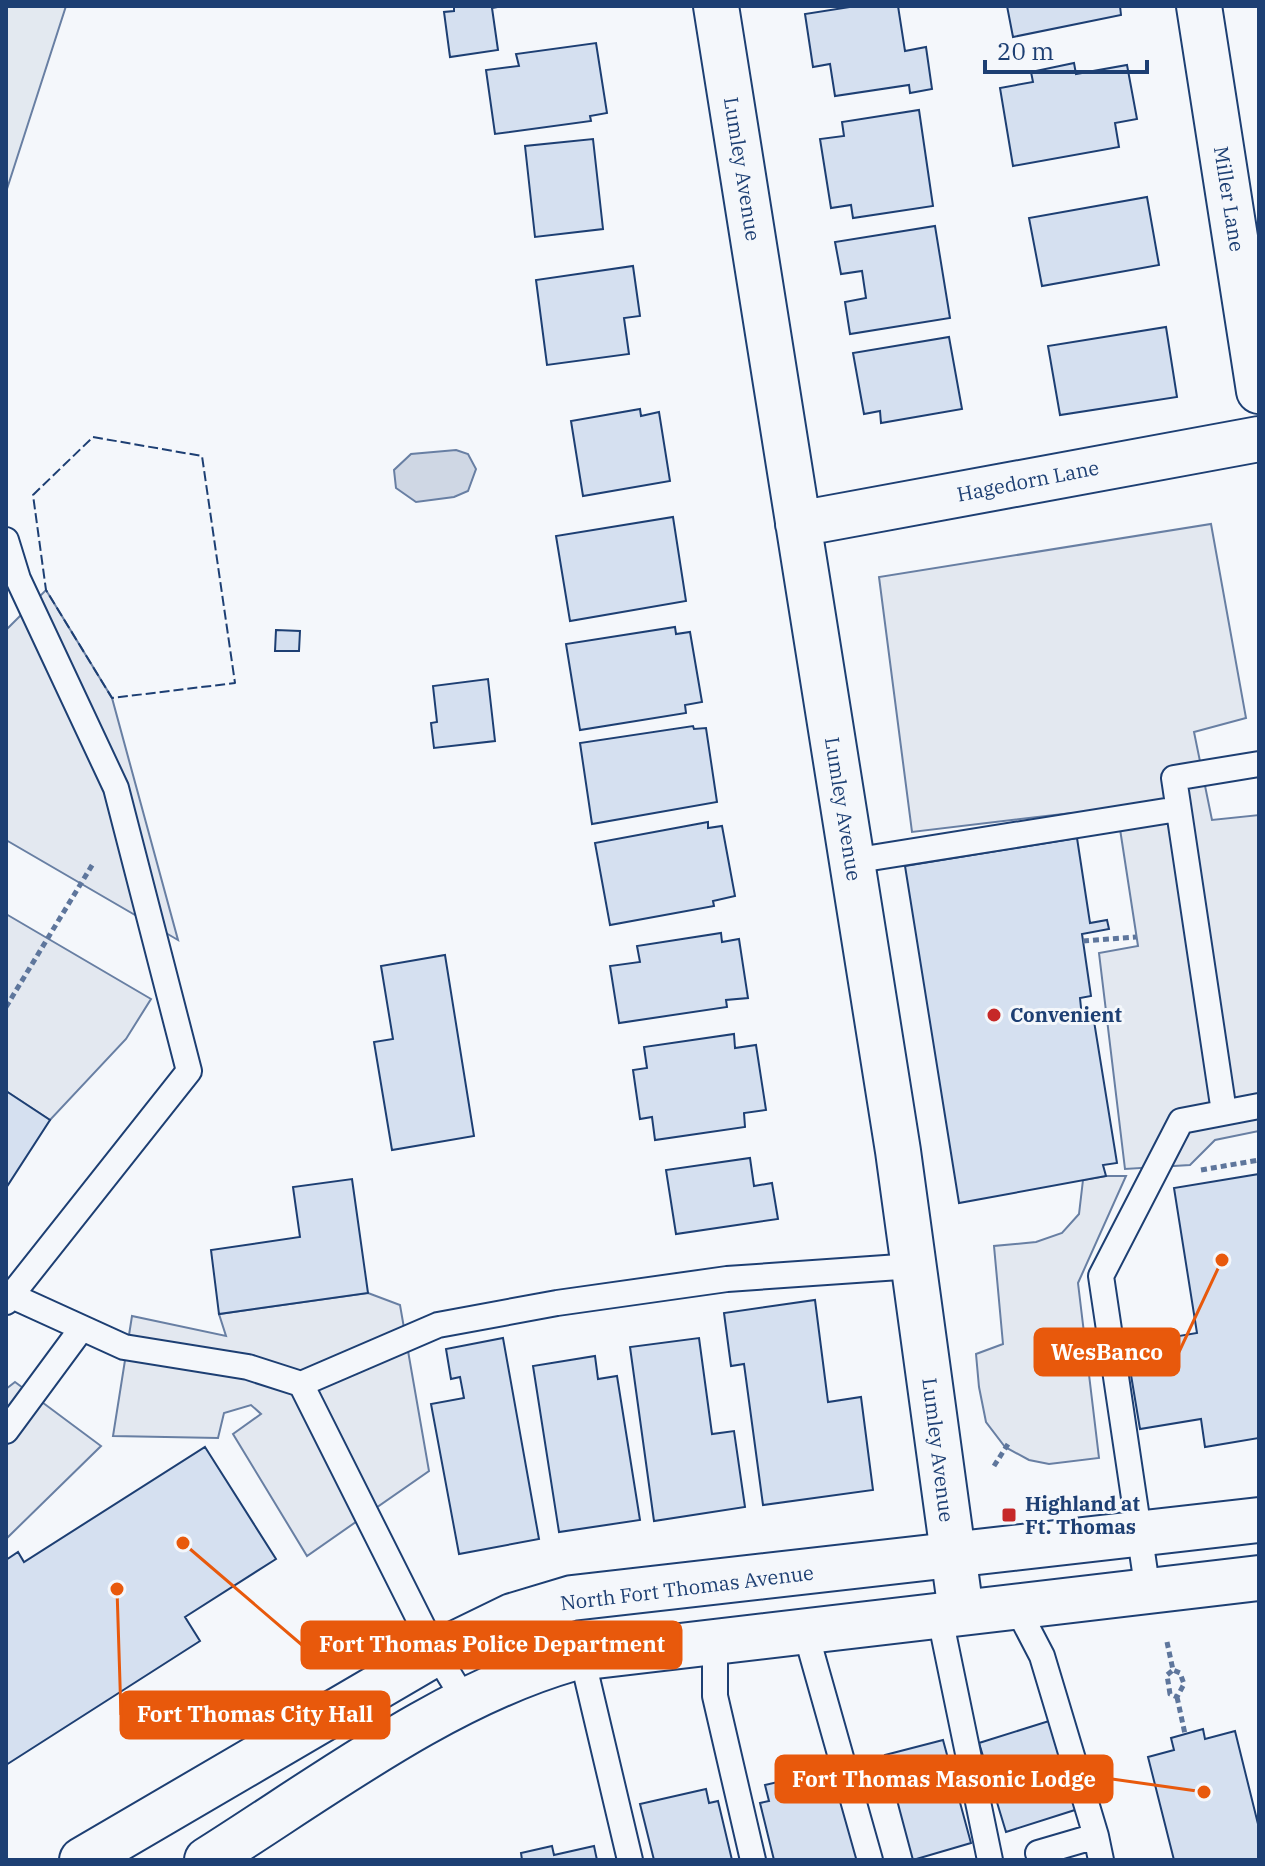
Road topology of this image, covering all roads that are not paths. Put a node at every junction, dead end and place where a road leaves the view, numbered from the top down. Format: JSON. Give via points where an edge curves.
{"nodes":[{"id":1,"x":716,"y":6,"type":"edge"},
{"id":2,"x":1199,"y":6,"type":"edge"},
{"id":3,"x":1259,"y":391,"type":"edge"},
{"id":4,"x":1259,"y":439,"type":"edge"},
{"id":5,"x":798,"y":524,"type":"junction"},
{"id":6,"x":6,"y":540,"type":"edge"},
{"id":7,"x":1259,"y":764,"type":"edge"},
{"id":8,"x":1178,"y":809,"type":"junction"},
{"id":9,"x":852,"y":861,"type":"junction"},
{"id":10,"x":1259,"y":1106,"type":"edge"},
{"id":11,"x":1224,"y":1112,"type":"junction"},
{"id":12,"x":914,"y":1266,"type":"junction"},
{"id":13,"x":9,"y":1299,"type":"edge"},
{"id":14,"x":82,"y":1328,"type":"junction"},
{"id":15,"x":301,"y":1384,"type":"junction"},
{"id":16,"x":6,"y":1431,"type":"edge"},
{"id":17,"x":1259,"y":1520,"type":"edge"},
{"id":18,"x":1138,"y":1533,"type":"junction"},
{"id":19,"x":951,"y":1554,"type":"junction"},
{"id":20,"x":1259,"y":1578,"type":"edge"},
{"id":21,"x":1148,"y":1592,"type":"junction"},
{"id":22,"x":1017,"y":1608,"type":"junction"},
{"id":23,"x":950,"y":1613,"type":"junction"},
{"id":24,"x":805,"y":1630,"type":"junction"},
{"id":25,"x":715,"y":1642,"type":"junction"},
{"id":26,"x":436,"y":1653,"type":"junction"},
{"id":27,"x":582,"y":1657,"type":"junction"},
{"id":28,"x":464,"y":1699,"type":"junction"},
{"id":29,"x":1099,"y":1848,"type":"edge"},
{"id":30,"x":1038,"y":1853,"type":"dead end"},
{"id":31,"x":82,"y":1860,"type":"edge"},
{"id":32,"x":207,"y":1860,"type":"edge"},
{"id":33,"x":630,"y":1860,"type":"edge"},
{"id":34,"x":753,"y":1860,"type":"edge"},
{"id":35,"x":870,"y":1860,"type":"edge"},
{"id":36,"x":990,"y":1860,"type":"edge"}],
"edges":[{"from":1,"to":5,"type":"street","name":"Lumley Avenue"},
{"from":2,"to":3,"type":"street","name":"Miller Lane"},
{"from":4,"to":5,"type":"street","name":"Hagedorn Lane"},
{"from":5,"to":9,"type":"street","name":"Lumley Avenue"},
{"from":6,"to":13,"type":"lane","via":[[18,579],[116,788],[189,1071]]},
{"from":7,"to":8,"type":"lane","via":[[1174,778]]},
{"from":8,"to":9,"type":"lane"},
{"from":8,"to":11,"type":"lane"},
{"from":9,"to":12,"type":"street","name":"Lumley Avenue"},
{"from":10,"to":11,"type":"lane"},
{"from":11,"to":18,"type":"lane","via":[[1181,1121],[1101,1276]]},
{"from":12,"to":15,"type":"lane","via":[[727,1279],[438,1325]]},
{"from":12,"to":19,"type":"street","name":"Lumley Avenue"},
{"from":13,"to":14,"type":"lane"},
{"from":14,"to":15,"type":"lane","via":[[124,1347],[248,1367]]},
{"from":14,"to":16,"type":"lane"},
{"from":15,"to":26,"type":"lane"},
{"from":17,"to":18,"type":"street","name":"North Fort Thomas Avenue"},
{"from":18,"to":19,"type":"street","name":"North Fort Thomas Avenue"},
{"from":18,"to":21,"type":"lane"},
{"from":19,"to":23,"type":"street","name":"Lumley Avenue"},
{"from":19,"to":26,"type":"street","name":"North Fort Thomas Avenue","via":[[572,1598],[512,1616]]},
{"from":20,"to":21,"type":"street"},
{"from":21,"to":22,"type":"street"},
{"from":22,"to":23,"type":"street"},
{"from":22,"to":29,"type":"lane","via":[[1042,1656]]},
{"from":23,"to":24,"type":"street"},
{"from":23,"to":36,"type":"lane"},
{"from":24,"to":25,"type":"street"},
{"from":24,"to":35,"type":"lane"},
{"from":25,"to":27,"type":"street"},
{"from":25,"to":34,"type":"lane","via":[[715,1696]]},
{"from":26,"to":28,"type":"lane"},
{"from":26,"to":31,"type":"street","name":"North Fort Thomas Avenue"},
{"from":27,"to":28,"type":"street","via":[[521,1673]]},
{"from":27,"to":33,"type":"lane"},
{"from":28,"to":32,"type":"street"},
{"from":29,"to":30,"type":"lane"}]}
